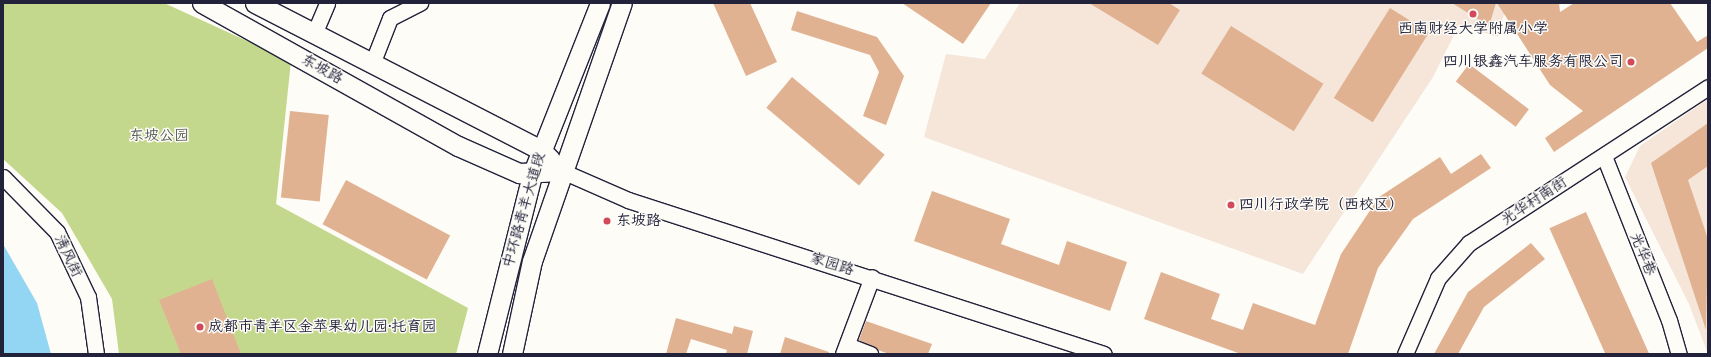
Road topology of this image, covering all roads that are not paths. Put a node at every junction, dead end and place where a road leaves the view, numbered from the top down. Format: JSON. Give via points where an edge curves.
{"nodes":[{"id":1,"x":202,"y":3,"type":"edge"},
{"id":2,"x":256,"y":3,"type":"edge"},
{"id":3,"x":327,"y":3,"type":"edge"},
{"id":4,"x":420,"y":3,"type":"edge"},
{"id":5,"x":600,"y":3,"type":"edge"},
{"id":6,"x":622,"y":3,"type":"edge"},
{"id":7,"x":314,"y":34,"type":"junction"},
{"id":8,"x":372,"y":64,"type":"junction"},
{"id":9,"x":1708,"y":88,"type":"edge"},
{"id":10,"x":541,"y":150,"type":"junction"},
{"id":11,"x":1604,"y":156,"type":"junction"},
{"id":12,"x":562,"y":171,"type":"junction"},
{"id":13,"x":532,"y":175,"type":"junction"},
{"id":14,"x":3,"y":177,"type":"edge"},
{"id":15,"x":872,"y":277,"type":"junction"},
{"id":16,"x":845,"y":350,"type":"edge"},
{"id":17,"x":96,"y":354,"type":"edge"},
{"id":18,"x":487,"y":354,"type":"edge"},
{"id":19,"x":512,"y":354,"type":"edge"},
{"id":20,"x":870,"y":354,"type":"edge"},
{"id":21,"x":1104,"y":354,"type":"edge"},
{"id":22,"x":1405,"y":354,"type":"edge"},
{"id":23,"x":1679,"y":354,"type":"edge"}],
"edges":[{"from":1,"to":13,"type":"main road","name":"东坡路","via":[[458,146]]},
{"from":2,"to":7,"type":"main road","name":"东坡路"},
{"from":3,"to":7,"type":"street"},
{"from":4,"to":8,"type":"street","via":[[390,18]]},
{"from":5,"to":10,"type":"main road","name":"中环路青羊大道段"},
{"from":6,"to":12,"type":"main road","name":"中环路青羊大道段"},
{"from":7,"to":8,"type":"main road","name":"东坡路"},
{"from":8,"to":10,"type":"main road","name":"东坡路"},
{"from":9,"to":11,"type":"street","name":"光华村南街"},
{"from":10,"to":12,"type":"main road","name":"东坡路"},
{"from":10,"to":13,"type":"main road","name":"中环路青羊大道段"},
{"from":11,"to":22,"type":"street","name":"光华村南街","via":[[1469,243],[1438,278]]},
{"from":11,"to":23,"type":"street","name":"光华巷","via":[[1669,320]]},
{"from":12,"to":13,"type":"main road","name":"东坡路"},
{"from":12,"to":15,"type":"street","name":"家园路","via":[[628,200]]},
{"from":12,"to":19,"type":"main road","name":"中环路青羊大道段","via":[[532,262]]},
{"from":13,"to":18,"type":"main road","name":"中环路青羊大道段"},
{"from":14,"to":17,"type":"street","name":"清风街","via":[[57,232],[88,297]]},
{"from":15,"to":16,"type":"street"},
{"from":15,"to":21,"type":"street","name":"家园路"},
{"from":16,"to":20,"type":"street"}]}
